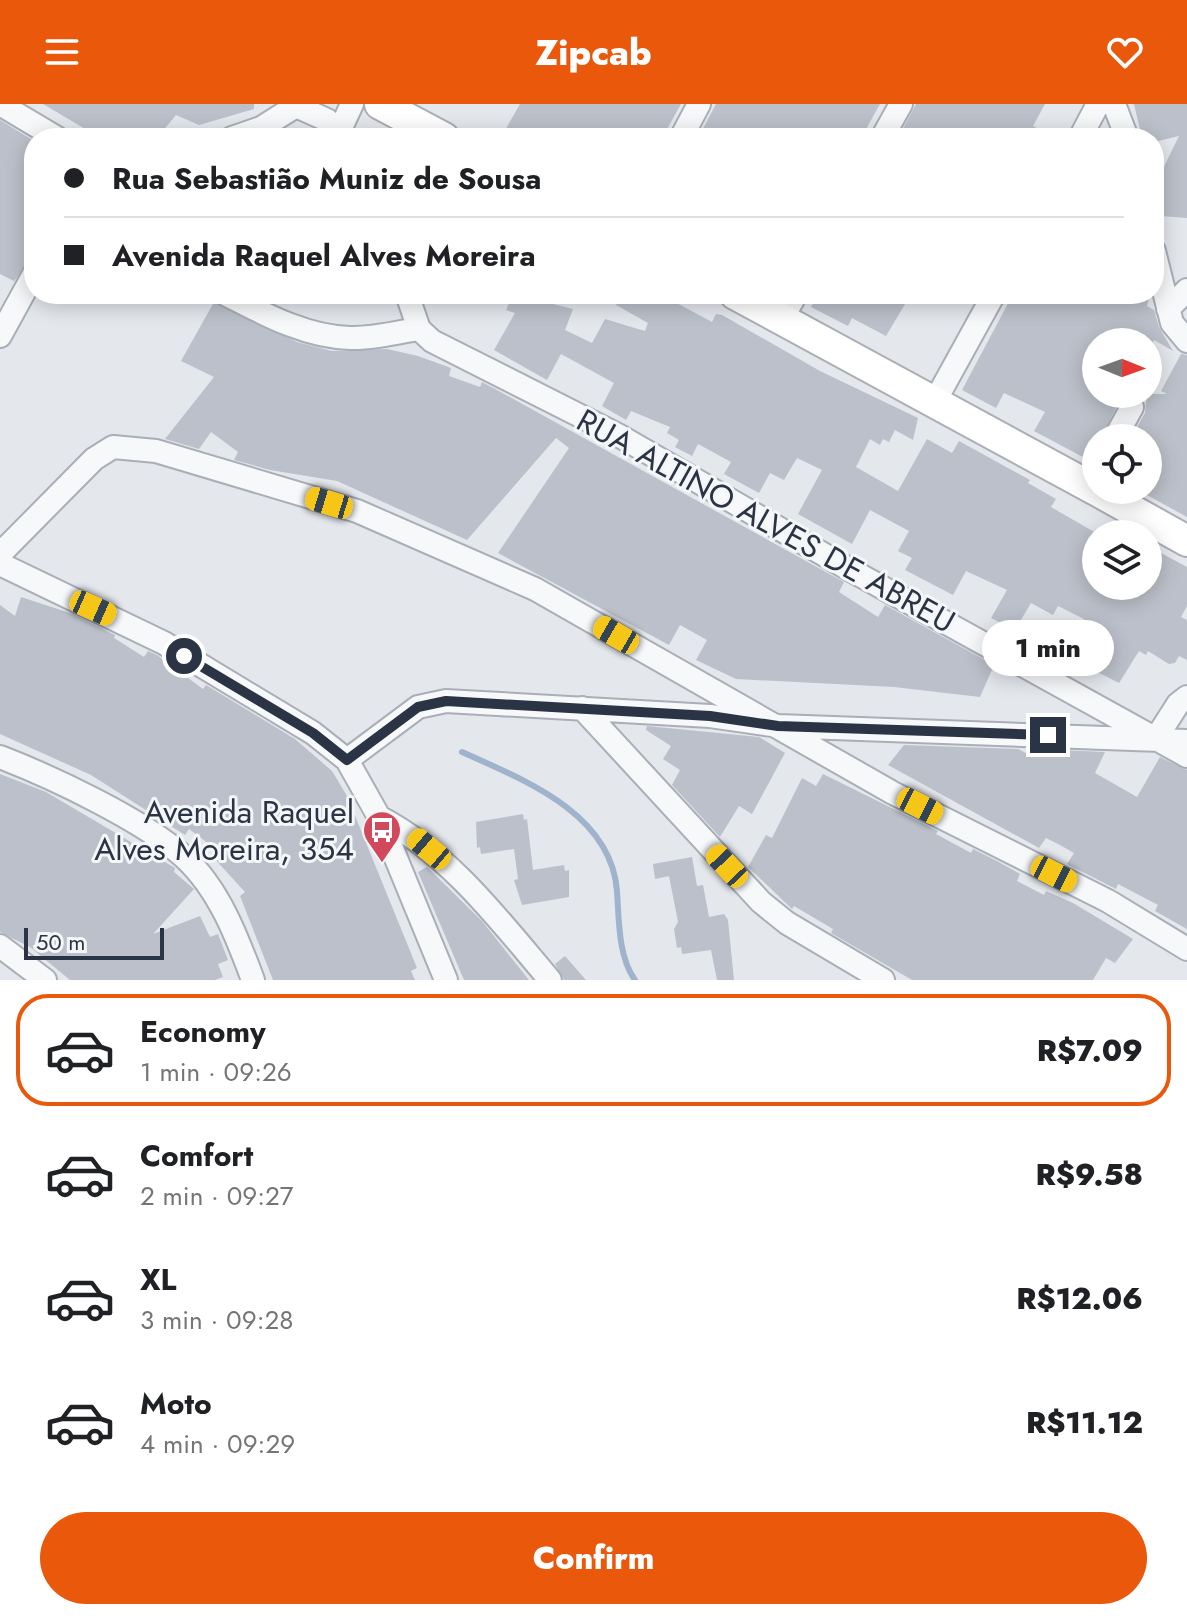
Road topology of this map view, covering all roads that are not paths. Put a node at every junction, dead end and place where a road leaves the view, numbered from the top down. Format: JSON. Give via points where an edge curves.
{"nodes":[{"id":1,"x":0,"y":104,"type":"edge"},
{"id":2,"x":352,"y":104,"type":"edge"},
{"id":3,"x":380,"y":104,"type":"edge"},
{"id":4,"x":699,"y":104,"type":"edge"},
{"id":5,"x":901,"y":104,"type":"edge"},
{"id":6,"x":1098,"y":104,"type":"edge"},
{"id":7,"x":1114,"y":104,"type":"edge"},
{"id":8,"x":295,"y":105,"type":"edge"},
{"id":9,"x":40,"y":128,"type":"edge"},
{"id":10,"x":257,"y":128,"type":"edge"},
{"id":11,"x":334,"y":128,"type":"edge"},
{"id":12,"x":344,"y":128,"type":"edge"},
{"id":13,"x":425,"y":128,"type":"edge"},
{"id":14,"x":686,"y":128,"type":"edge"},
{"id":15,"x":888,"y":128,"type":"edge"},
{"id":16,"x":1085,"y":128,"type":"edge"},
{"id":17,"x":1123,"y":128,"type":"edge"},
{"id":18,"x":24,"y":286,"type":"edge"},
{"id":19,"x":1187,"y":290,"type":"edge"},
{"id":20,"x":1164,"y":292,"type":"edge"},
{"id":21,"x":245,"y":304,"type":"edge"},
{"id":22,"x":410,"y":304,"type":"edge"},
{"id":23,"x":988,"y":304,"type":"edge"},
{"id":24,"x":789,"y":307,"type":"edge"},
{"id":25,"x":6,"y":308,"type":"edge"},
{"id":26,"x":1168,"y":309,"type":"junction"},
{"id":27,"x":419,"y":329,"type":"junction"},
{"id":28,"x":0,"y":336,"type":"edge"},
{"id":29,"x":1187,"y":341,"type":"edge"},
{"id":30,"x":934,"y":403,"type":"junction"},
{"id":31,"x":1082,"y":479,"type":"edge"},
{"id":32,"x":1126,"y":504,"type":"edge"},
{"id":33,"x":1187,"y":541,"type":"edge"},
{"id":34,"x":0,"y":554,"type":"edge"},
{"id":35,"x":0,"y":564,"type":"edge"},
{"id":36,"x":1187,"y":697,"type":"edge"},
{"id":37,"x":582,"y":708,"type":"junction"},
{"id":38,"x":778,"y":726,"type":"junction"},
{"id":39,"x":1155,"y":740,"type":"junction"},
{"id":40,"x":1187,"y":741,"type":"edge"},
{"id":41,"x":1187,"y":756,"type":"edge"},
{"id":42,"x":0,"y":757,"type":"edge"},
{"id":43,"x":347,"y":760,"type":"junction"},
{"id":44,"x":379,"y":817,"type":"junction"},
{"id":45,"x":0,"y":946,"type":"edge"},
{"id":46,"x":1187,"y":949,"type":"edge"},
{"id":47,"x":45,"y":980,"type":"edge"},
{"id":48,"x":253,"y":980,"type":"edge"},
{"id":49,"x":446,"y":980,"type":"edge"},
{"id":50,"x":550,"y":980,"type":"edge"},
{"id":51,"x":883,"y":980,"type":"edge"}],
"edges":[{"from":1,"to":9,"type":"street"},
{"from":2,"to":12,"type":"street"},
{"from":3,"to":13,"type":"street"},
{"from":4,"to":14,"type":"street"},
{"from":5,"to":15,"type":"street"},
{"from":6,"to":16,"type":"street"},
{"from":7,"to":17,"type":"street"},
{"from":8,"to":10,"type":"street"},
{"from":8,"to":11,"type":"street"},
{"from":18,"to":25,"type":"street"},
{"from":19,"to":26,"type":"street"},
{"from":20,"to":26,"type":"street"},
{"from":21,"to":27,"type":"street","via":[[330,337]]},
{"from":22,"to":27,"type":"street"},
{"from":23,"to":30,"type":"street"},
{"from":24,"to":30,"type":"street"},
{"from":25,"to":28,"type":"street"},
{"from":26,"to":29,"type":"street"},
{"from":27,"to":39,"type":"street","name":"RUA ALTINO ALVES DE ABREU","via":[[432,341],[618,435]]},
{"from":30,"to":31,"type":"street"},
{"from":32,"to":33,"type":"street"},
{"from":34,"to":38,"type":"street","via":[[94,459],[113,447],[156,451],[357,511],[427,540],[535,589]]},
{"from":35,"to":43,"type":"street","via":[[164,643],[313,733]]},
{"from":36,"to":39,"type":"street"},
{"from":37,"to":38,"type":"street"},
{"from":37,"to":43,"type":"street","via":[[446,701],[418,707]]},
{"from":37,"to":51,"type":"street","via":[[761,902]]},
{"from":38,"to":39,"type":"street"},
{"from":38,"to":46,"type":"street","via":[[893,793],[1108,901]]},
{"from":39,"to":40,"type":"street"},
{"from":39,"to":41,"type":"street","name":"RUA ALTINO ALVES DE ABREU"},
{"from":42,"to":48,"type":"street","via":[[78,792],[184,857],[214,893]]},
{"from":43,"to":44,"type":"street"},
{"from":44,"to":49,"type":"street"},
{"from":44,"to":50,"type":"street","via":[[443,861]]},
{"from":45,"to":47,"type":"street"}]}
